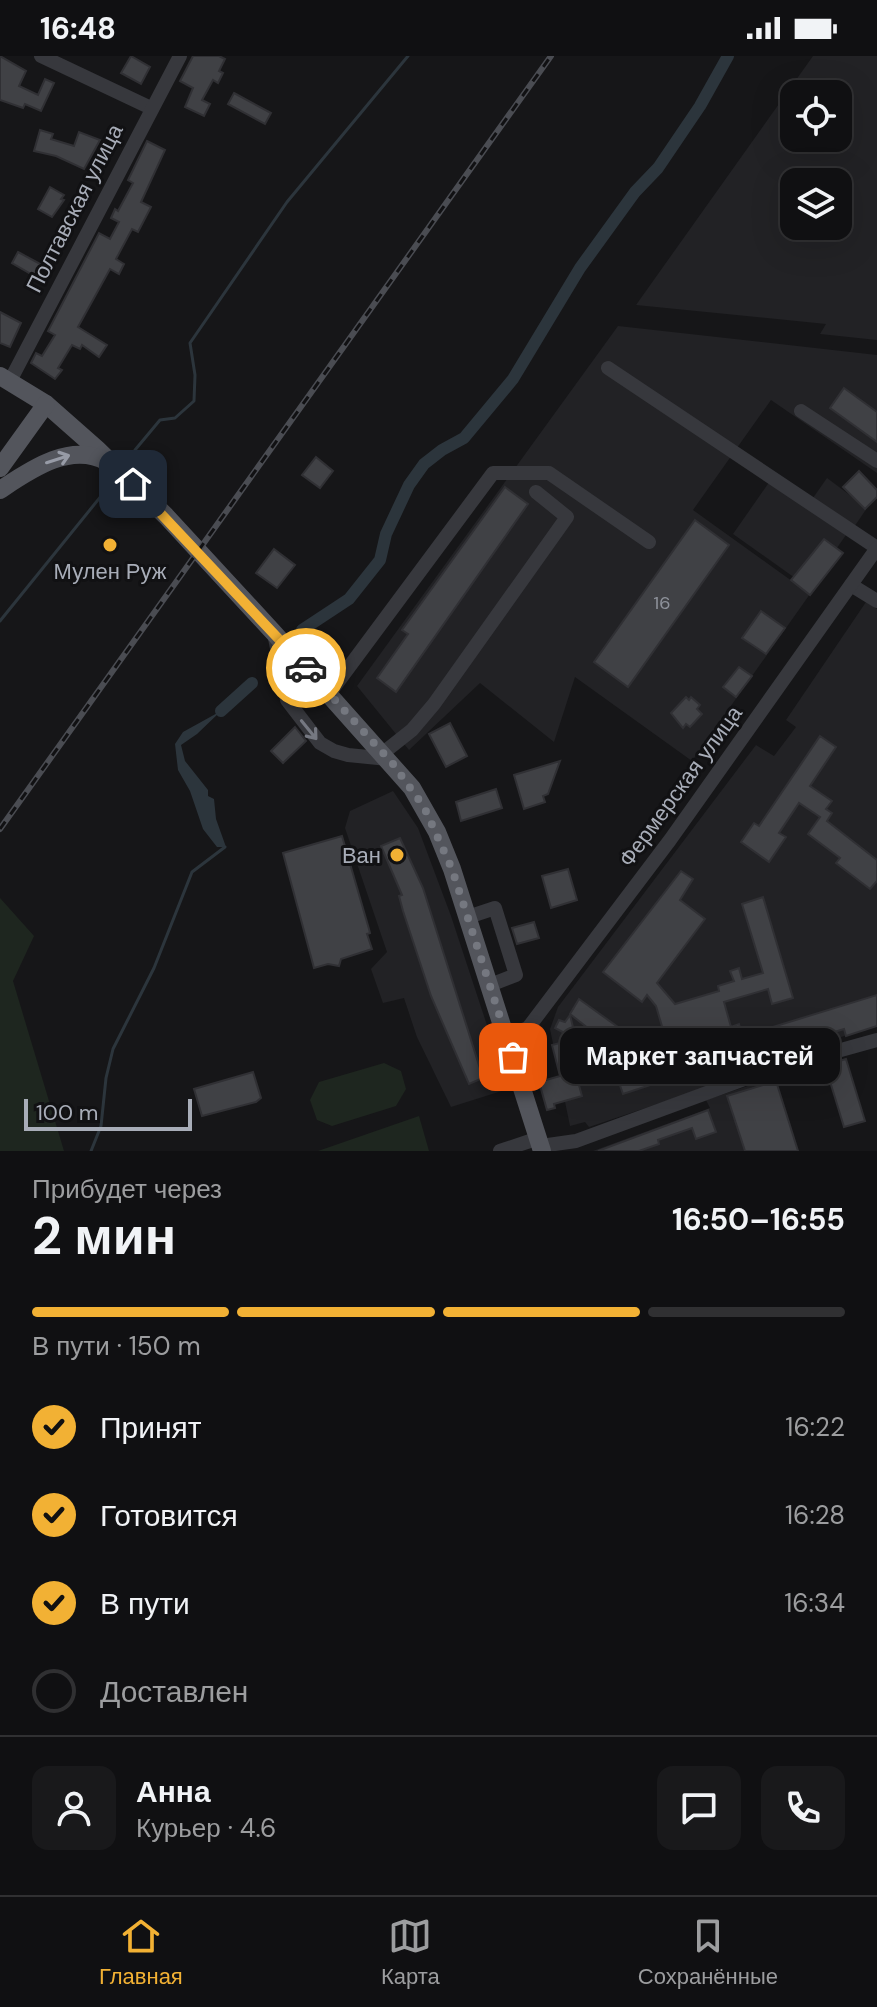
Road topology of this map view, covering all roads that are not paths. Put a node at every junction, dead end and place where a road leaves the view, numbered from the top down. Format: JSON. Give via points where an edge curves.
{"nodes":[{"id":1,"x":41,"y":56,"type":"edge"},
{"id":2,"x":180,"y":56,"type":"edge"},
{"id":3,"x":151,"y":108,"type":"junction"},
{"id":4,"x":608,"y":368,"type":"dead end"},
{"id":5,"x":5,"y":379,"type":"edge"},
{"id":6,"x":46,"y":404,"type":"junction"},
{"id":7,"x":801,"y":411,"type":"dead end"},
{"id":8,"x":877,"y":461,"type":"edge"},
{"id":9,"x":0,"y":468,"type":"edge"},
{"id":10,"x":120,"y":471,"type":"junction"},
{"id":11,"x":0,"y":490,"type":"edge"},
{"id":12,"x":536,"y":492,"type":"dead end"},
{"id":13,"x":649,"y":542,"type":"dead end"},
{"id":14,"x":877,"y":548,"type":"edge"},
{"id":15,"x":851,"y":585,"type":"junction"},
{"id":16,"x":877,"y":601,"type":"edge"},
{"id":17,"x":274,"y":633,"type":"junction"},
{"id":18,"x":329,"y":694,"type":"junction"},
{"id":19,"x":385,"y":756,"type":"junction"},
{"id":20,"x":468,"y":917,"type":"junction"},
{"id":21,"x":490,"y":985,"type":"junction"},
{"id":22,"x":506,"y":1036,"type":"junction"},
{"id":23,"x":877,"y":1040,"type":"edge"},
{"id":24,"x":541,"y":1145,"type":"edge"},
{"id":25,"x":500,"y":1151,"type":"edge"}],
"edges":[{"from":1,"to":3,"type":"street"},
{"from":2,"to":3,"type":"street","name":"Полтавская улица"},
{"from":3,"to":5,"type":"street","name":"Полтавская улица"},
{"from":4,"to":14,"type":"street"},
{"from":5,"to":6,"type":"main road"},
{"from":6,"to":9,"type":"main road"},
{"from":6,"to":10,"type":"main road"},
{"from":7,"to":8,"type":"street"},
{"from":11,"to":10,"type":"main road","one_way":true,"via":[[43,464],[76,454],[102,459]]},
{"from":10,"to":17,"type":"main road"},
{"from":12,"to":19,"type":"street","via":[[567,517],[434,704]]},
{"from":13,"to":18,"type":"street","via":[[549,473],[493,473]]},
{"from":14,"to":15,"type":"street","name":"Фермерская улица"},
{"from":15,"to":16,"type":"street"},
{"from":15,"to":22,"type":"street","name":"Фермерская улица","via":[[528,1028]]},
{"from":17,"to":18,"type":"main road"},
{"from":17,"to":19,"type":"street","one_way":true,"via":[[287,700],[320,743],[348,755]]},
{"from":18,"to":19,"type":"main road"},
{"from":19,"to":20,"type":"main road","via":[[424,807]]},
{"from":20,"to":21,"type":"main road"},
{"from":20,"to":21,"type":"street","via":[[495,908],[516,975]]},
{"from":21,"to":22,"type":"main road"},
{"from":22,"to":24,"type":"main road"},
{"from":23,"to":24,"type":"street","via":[[769,1070],[576,1141]]},
{"from":24,"to":25,"type":"street"}]}
